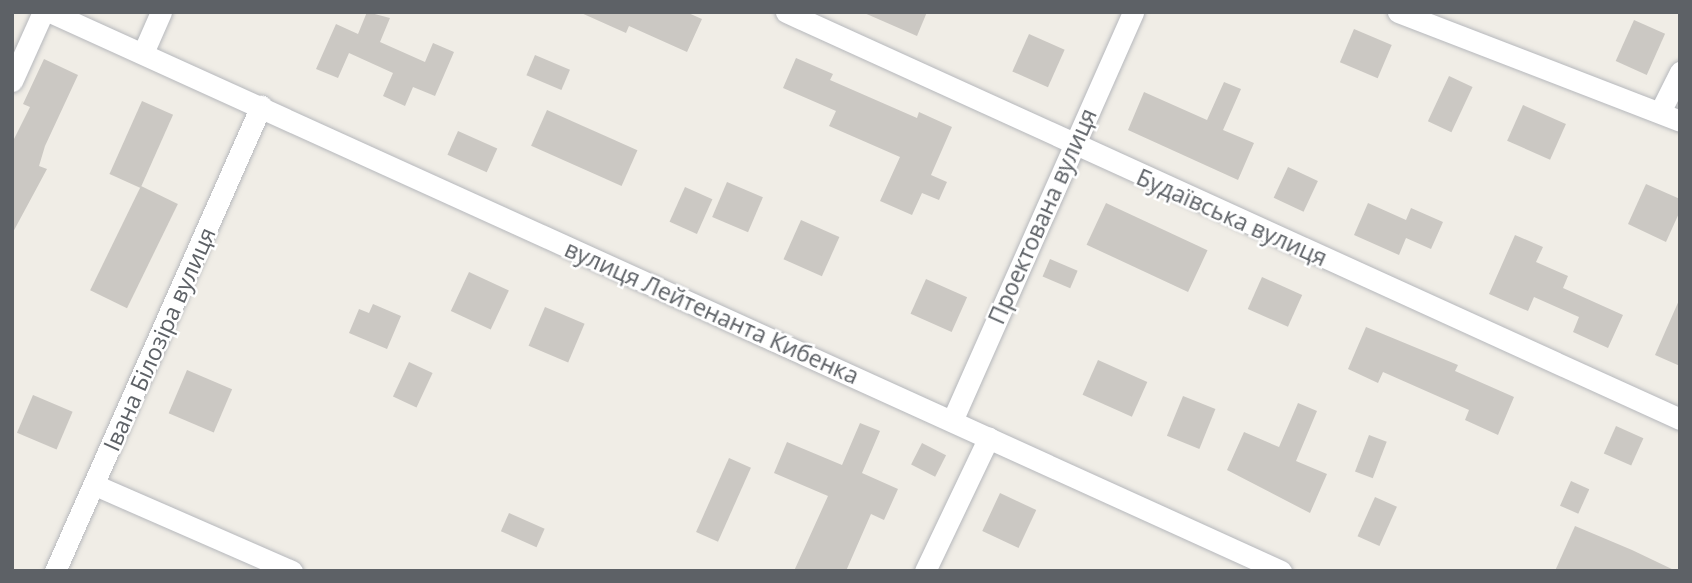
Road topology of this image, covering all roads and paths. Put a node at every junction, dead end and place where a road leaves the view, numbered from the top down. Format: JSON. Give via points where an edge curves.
{"nodes":[{"id":1,"x":43,"y":12,"type":"edge"},
{"id":2,"x":50,"y":12,"type":"edge"},
{"id":3,"x":161,"y":12,"type":"edge"},
{"id":4,"x":786,"y":12,"type":"edge"},
{"id":5,"x":1133,"y":12,"type":"edge"},
{"id":6,"x":1398,"y":12,"type":"edge"},
{"id":7,"x":1432,"y":20,"type":"edge"},
{"id":8,"x":143,"y":53,"type":"junction"},
{"id":9,"x":1680,"y":72,"type":"edge"},
{"id":10,"x":12,"y":81,"type":"edge"},
{"id":11,"x":261,"y":106,"type":"junction"},
{"id":12,"x":1660,"y":112,"type":"junction"},
{"id":13,"x":1680,"y":121,"type":"edge"},
{"id":14,"x":1073,"y":144,"type":"junction"},
{"id":15,"x":1680,"y":419,"type":"edge"},
{"id":16,"x":952,"y":421,"type":"junction"},
{"id":17,"x":989,"y":437,"type":"junction"},
{"id":18,"x":95,"y":485,"type":"junction"},
{"id":19,"x":55,"y":571,"type":"edge"},
{"id":20,"x":292,"y":571,"type":"edge"},
{"id":21,"x":925,"y":571,"type":"edge"},
{"id":22,"x":1281,"y":571,"type":"edge"}],
"edges":[{"from":1,"to":10,"type":"street"},
{"from":2,"to":8,"type":"street","name":"вулиця Лейтенанта Кибенка"},
{"from":3,"to":8,"type":"street"},
{"from":4,"to":14,"type":"street","name":"Будаївська вулиця"},
{"from":5,"to":14,"type":"street","name":"Проектована вулиця"},
{"from":6,"to":7,"type":"street"},
{"from":7,"to":12,"type":"street"},
{"from":8,"to":11,"type":"street","name":"вулиця Лейтенанта Кибенка"},
{"from":9,"to":12,"type":"street"},
{"from":11,"to":16,"type":"street","name":"вулиця Лейтенанта Кибенка"},
{"from":11,"to":18,"type":"street","name":"Івана Білозіра вулиця"},
{"from":12,"to":13,"type":"street"},
{"from":14,"to":15,"type":"street","name":"Будаївська вулиця"},
{"from":14,"to":16,"type":"street","name":"Проектована вулиця"},
{"from":16,"to":17,"type":"street","name":"вулиця Лейтенанта Кибенка"},
{"from":17,"to":21,"type":"street"},
{"from":17,"to":22,"type":"street","name":"вулиця Лейтенанта Кибенка"},
{"from":18,"to":19,"type":"street","name":"Івана Білозіра вулиця"},
{"from":18,"to":20,"type":"street"}]}
